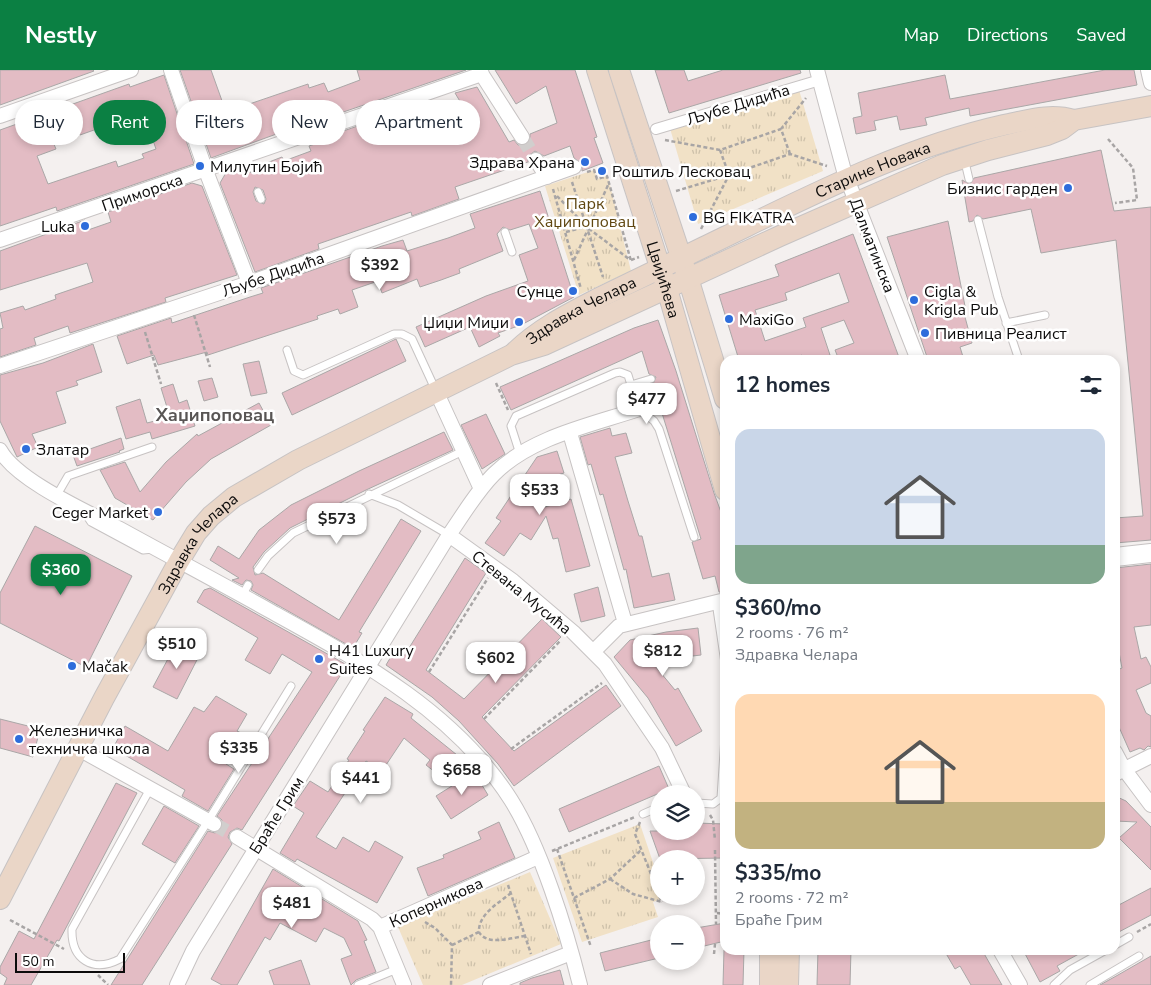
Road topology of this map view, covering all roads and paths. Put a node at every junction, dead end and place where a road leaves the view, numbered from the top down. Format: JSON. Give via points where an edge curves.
{"nodes":[{"id":1,"x":171,"y":70,"type":"edge"},
{"id":2,"x":597,"y":70,"type":"edge"},
{"id":3,"x":619,"y":70,"type":"edge"},
{"id":4,"x":1148,"y":70,"type":"edge"},
{"id":5,"x":124,"y":71,"type":"edge"},
{"id":6,"x":481,"y":72,"type":"edge"},
{"id":7,"x":818,"y":75,"type":"edge"},
{"id":8,"x":1151,"y":83,"type":"edge"},
{"id":9,"x":1151,"y":106,"type":"edge"},
{"id":10,"x":0,"y":116,"type":"edge"},
{"id":11,"x":1074,"y":120,"type":"junction"},
{"id":12,"x":656,"y":129,"type":"dead end"},
{"id":13,"x":781,"y":129,"type":"junction"},
{"id":14,"x":522,"y":137,"type":"tunnel mouth"},
{"id":15,"x":660,"y":139,"type":"dead end"},
{"id":16,"x":1108,"y":139,"type":"dead end"},
{"id":17,"x":720,"y":150,"type":"junction"},
{"id":18,"x":790,"y":154,"type":"junction"},
{"id":19,"x":964,"y":158,"type":"junction"},
{"id":20,"x":536,"y":160,"type":"tunnel mouth"},
{"id":21,"x":206,"y":170,"type":"junction"},
{"id":22,"x":572,"y":172,"type":"joint"},
{"id":23,"x":729,"y":175,"type":"junction"},
{"id":24,"x":846,"y":175,"type":"junction"},
{"id":25,"x":607,"y":176,"type":"dead end"},
{"id":26,"x":547,"y":177,"type":"junction"},
{"id":27,"x":969,"y":179,"type":"dead end"},
{"id":28,"x":610,"y":181,"type":"junction"},
{"id":29,"x":661,"y":195,"type":"junction"},
{"id":30,"x":856,"y":202,"type":"junction"},
{"id":31,"x":1115,"y":203,"type":"dead end"},
{"id":32,"x":619,"y":218,"type":"junction"},
{"id":33,"x":978,"y":220,"type":"dead end"},
{"id":34,"x":588,"y":228,"type":"junction"},
{"id":35,"x":505,"y":232,"type":"dead end"},
{"id":36,"x":566,"y":232,"type":"junction"},
{"id":37,"x":697,"y":236,"type":"dead end"},
{"id":38,"x":0,"y":240,"type":"edge"},
{"id":39,"x":512,"y":252,"type":"dead end"},
{"id":40,"x":681,"y":257,"type":"junction"},
{"id":41,"x":573,"y":260,"type":"junction"},
{"id":42,"x":660,"y":267,"type":"junction"},
{"id":43,"x":688,"y":278,"type":"junction"},
{"id":44,"x":249,"y":283,"type":"junction"},
{"id":45,"x":606,"y":285,"type":"dead end"},
{"id":46,"x":666,"y":289,"type":"junction"},
{"id":47,"x":190,"y":301,"type":"junction"},
{"id":48,"x":586,"y":305,"type":"junction"},
{"id":49,"x":1045,"y":315,"type":"dead end"},
{"id":50,"x":141,"y":318,"type":"junction"},
{"id":51,"x":1006,"y":323,"type":"junction"},
{"id":52,"x":287,"y":350,"type":"dead end"},
{"id":53,"x":511,"y":355,"type":"junction"},
{"id":54,"x":916,"y":355,"type":"edge"},
{"id":55,"x":1017,"y":355,"type":"edge"},
{"id":56,"x":0,"y":366,"type":"edge"},
{"id":57,"x":210,"y":367,"type":"dead end"},
{"id":58,"x":651,"y":379,"type":"dead end"},
{"id":59,"x":720,"y":380,"type":"edge"},
{"id":60,"x":496,"y":383,"type":"dead end"},
{"id":61,"x":161,"y":384,"type":"dead end"},
{"id":62,"x":631,"y":385,"type":"junction"},
{"id":63,"x":436,"y":392,"type":"junction"},
{"id":64,"x":639,"y":409,"type":"junction"},
{"id":65,"x":512,"y":421,"type":"junction"},
{"id":66,"x":570,"y":433,"type":"junction"},
{"id":67,"x":152,"y":447,"type":"dead end"},
{"id":68,"x":0,"y":450,"type":"edge"},
{"id":69,"x":463,"y":450,"type":"junction"},
{"id":70,"x":520,"y":454,"type":"junction"},
{"id":71,"x":720,"y":475,"type":"edge"},
{"id":72,"x":482,"y":489,"type":"junction"},
{"id":73,"x":369,"y":494,"type":"junction"},
{"id":74,"x":56,"y":495,"type":"junction"},
{"id":75,"x":449,"y":535,"type":"junction"},
{"id":76,"x":694,"y":537,"type":"dead end"},
{"id":77,"x":1151,"y":554,"type":"edge"},
{"id":78,"x":1120,"y":557,"type":"edge"},
{"id":79,"x":179,"y":561,"type":"junction"},
{"id":80,"x":495,"y":566,"type":"junction"},
{"id":81,"x":258,"y":570,"type":"dead end"},
{"id":82,"x":718,"y":602,"type":"joint"},
{"id":83,"x":720,"y":619,"type":"edge"},
{"id":84,"x":625,"y":623,"type":"junction"},
{"id":85,"x":571,"y":630,"type":"junction"},
{"id":86,"x":594,"y":651,"type":"junction"},
{"id":87,"x":368,"y":667,"type":"junction"},
{"id":88,"x":429,"y":672,"type":"dead end"},
{"id":89,"x":614,"y":675,"type":"junction"},
{"id":90,"x":291,"y":686,"type":"dead end"},
{"id":91,"x":484,"y":719,"type":"dead end"},
{"id":92,"x":77,"y":748,"type":"junction"},
{"id":93,"x":511,"y":749,"type":"dead end"},
{"id":94,"x":1151,"y":756,"type":"edge"},
{"id":95,"x":1120,"y":772,"type":"edge"},
{"id":96,"x":1120,"y":773,"type":"edge"},
{"id":97,"x":680,"y":785,"type":"edge"},
{"id":98,"x":150,"y":789,"type":"junction"},
{"id":99,"x":720,"y":797,"type":"edge"},
{"id":100,"x":705,"y":803,"type":"edge"},
{"id":101,"x":1151,"y":805,"type":"edge"},
{"id":102,"x":705,"y":810,"type":"edge"},
{"id":103,"x":650,"y":811,"type":"edge"},
{"id":104,"x":643,"y":814,"type":"junction"},
{"id":105,"x":211,"y":823,"type":"junction"},
{"id":106,"x":236,"y":837,"type":"tunnel mouth"},
{"id":107,"x":715,"y":840,"type":"dead end"},
{"id":108,"x":255,"y":848,"type":"junction"},
{"id":109,"x":557,"y":849,"type":"junction"},
{"id":110,"x":641,"y":850,"type":"junction"},
{"id":111,"x":715,"y":850,"type":"dead end"},
{"id":112,"x":538,"y":857,"type":"junction"},
{"id":113,"x":504,"y":872,"type":"junction"},
{"id":114,"x":650,"y":872,"type":"edge"},
{"id":115,"x":610,"y":879,"type":"junction"},
{"id":116,"x":511,"y":893,"type":"junction"},
{"id":117,"x":574,"y":898,"type":"junction"},
{"id":118,"x":0,"y":899,"type":"edge"},
{"id":119,"x":650,"y":899,"type":"edge"},
{"id":120,"x":717,"y":913,"type":"junction"},
{"id":121,"x":720,"y":913,"type":"edge"},
{"id":122,"x":407,"y":915,"type":"junction"},
{"id":123,"x":10,"y":920,"type":"dead end"},
{"id":124,"x":716,"y":924,"type":"dead end"},
{"id":125,"x":1151,"y":924,"type":"edge"},
{"id":126,"x":380,"y":927,"type":"junction"},
{"id":127,"x":479,"y":932,"type":"junction"},
{"id":128,"x":525,"y":936,"type":"junction"},
{"id":129,"x":1129,"y":937,"type":"joint"},
{"id":130,"x":1120,"y":942,"type":"edge"},
{"id":131,"x":715,"y":944,"type":"dead end"},
{"id":132,"x":452,"y":945,"type":"junction"},
{"id":133,"x":591,"y":947,"type":"dead end"},
{"id":134,"x":571,"y":953,"type":"junction"},
{"id":135,"x":714,"y":954,"type":"dead end"},
{"id":136,"x":770,"y":955,"type":"edge"},
{"id":137,"x":788,"y":955,"type":"edge"},
{"id":138,"x":1003,"y":955,"type":"edge"},
{"id":139,"x":1097,"y":955,"type":"edge"},
{"id":140,"x":1139,"y":956,"type":"dead end"},
{"id":141,"x":85,"y":961,"type":"junction"},
{"id":142,"x":536,"y":966,"type":"junction"},
{"id":143,"x":397,"y":969,"type":"junction"},
{"id":144,"x":108,"y":985,"type":"edge"},
{"id":145,"x":177,"y":985,"type":"edge"},
{"id":146,"x":358,"y":985,"type":"edge"},
{"id":147,"x":404,"y":985,"type":"edge"},
{"id":148,"x":450,"y":985,"type":"edge"},
{"id":149,"x":490,"y":985,"type":"edge"},
{"id":150,"x":580,"y":985,"type":"edge"},
{"id":151,"x":770,"y":985,"type":"edge"},
{"id":152,"x":788,"y":985,"type":"edge"},
{"id":153,"x":1020,"y":985,"type":"edge"},
{"id":154,"x":1054,"y":985,"type":"edge"},
{"id":155,"x":1090,"y":985,"type":"edge"}],
"edges":[{"from":1,"to":21,"type":"street"},
{"from":2,"to":42,"type":"main road","name":"Цвијићева"},
{"from":3,"to":29,"type":"main road","name":"Цвијићева"},
{"from":4,"to":8,"type":"street"},
{"from":5,"to":10,"type":"street"},
{"from":6,"to":14,"type":"street"},
{"from":6,"to":21,"type":"street","name":"Приморска","via":[[249,162]]},
{"from":7,"to":12,"type":"street","name":"Љубе Дидића"},
{"from":7,"to":13,"type":"path"},
{"from":7,"to":24,"type":"street","name":"Далматинска"},
{"from":9,"to":11,"type":"main road","name":"Старине Новака"},
{"from":11,"to":19,"type":"main road","name":"Старине Новака","via":[[1047,135]]},
{"from":11,"to":24,"type":"main road","name":"Старине Новака","via":[[1046,116],[975,132]]},
{"from":13,"to":17,"type":"path"},
{"from":13,"to":18,"type":"path"},
{"from":15,"to":17,"type":"path"},
{"from":16,"to":31,"type":"path","via":[[1133,168],[1137,200]]},
{"from":17,"to":23,"type":"path"},
{"from":18,"to":23,"type":"path"},
{"from":18,"to":24,"type":"path"},
{"from":19,"to":27,"type":"lane"},
{"from":19,"to":30,"type":"main road","name":"Старине Новака"},
{"from":20,"to":26,"type":"street"},
{"from":21,"to":38,"type":"street","name":"Приморска"},
{"from":21,"to":44,"type":"street"},
{"from":22,"to":26,"type":"street","name":"Љубе Дидића"},
{"from":22,"to":34,"type":"path"},
{"from":23,"to":29,"type":"path"},
{"from":23,"to":37,"type":"path"},
{"from":24,"to":30,"type":"street","name":"Далматинска"},
{"from":24,"to":40,"type":"main road","name":"Старине Новака"},
{"from":25,"to":28,"type":"path"},
{"from":26,"to":44,"type":"street","name":"Љубе Дидића","via":[[494,201]]},
{"from":28,"to":32,"type":"path"},
{"from":28,"to":34,"type":"path"},
{"from":29,"to":40,"type":"main road","name":"Цвијићева"},
{"from":30,"to":43,"type":"main road","name":"Старине Новака"},
{"from":30,"to":54,"type":"street","name":"Далматинска"},
{"from":32,"to":34,"type":"path"},
{"from":32,"to":34,"type":"path","via":[[631,260]]},
{"from":33,"to":51,"type":"lane"},
{"from":34,"to":36,"type":"path"},
{"from":34,"to":36,"type":"path","via":[[556,195]]},
{"from":34,"to":41,"type":"path"},
{"from":34,"to":45,"type":"path"},
{"from":35,"to":39,"type":"lane"},
{"from":36,"to":41,"type":"path"},
{"from":40,"to":42,"type":"main road","name":"Здравка Челара"},
{"from":40,"to":43,"type":"main road","name":"Цвијићева"},
{"from":41,"to":48,"type":"path"},
{"from":42,"to":46,"type":"main road","name":"Цвијићева"},
{"from":42,"to":48,"type":"main road","name":"Здравка Челара"},
{"from":43,"to":46,"type":"main road","name":"Здравка Челара"},
{"from":43,"to":59,"type":"main road","name":"Цвијићева"},
{"from":44,"to":47,"type":"street","name":"Љубе Дидића"},
{"from":46,"to":53,"type":"main road","name":"Здравка Челара","via":[[544,346]]},
{"from":46,"to":71,"type":"main road","name":"Цвијићева","via":[[684,368]]},
{"from":47,"to":50,"type":"street","name":"Љубе Дидића"},
{"from":47,"to":57,"type":"path"},
{"from":48,"to":53,"type":"main road","name":"Здравка Челара","via":[[537,332]]},
{"from":49,"to":51,"type":"lane"},
{"from":50,"to":56,"type":"street","name":"Љубе Дидића"},
{"from":50,"to":61,"type":"path"},
{"from":51,"to":55,"type":"lane"},
{"from":52,"to":63,"type":"lane","via":[[294,371],[303,375],[394,334],[402,334],[412,339]]},
{"from":53,"to":63,"type":"main road","name":"Здравка Челара"},
{"from":58,"to":62,"type":"lane"},
{"from":60,"to":65,"type":"path"},
{"from":62,"to":64,"type":"lane"},
{"from":62,"to":65,"type":"lane","via":[[628,375],[615,373],[516,416]]},
{"from":63,"to":69,"type":"street"},
{"from":63,"to":79,"type":"main road","name":"Здравка Челара","via":[[298,460],[234,497],[211,516]]},
{"from":64,"to":66,"type":"street","name":"Браће Грим"},
{"from":64,"to":76,"type":"lane","via":[[660,430]]},
{"from":65,"to":70,"type":"lane","via":[[512,432]]},
{"from":66,"to":70,"type":"street","name":"Браће Грим"},
{"from":66,"to":84,"type":"street"},
{"from":67,"to":74,"type":"lane","via":[[68,476]]},
{"from":68,"to":74,"type":"street","via":[[17,470]]},
{"from":69,"to":72,"type":"street"},
{"from":69,"to":73,"type":"lane"},
{"from":70,"to":72,"type":"street","name":"Браће Грим","via":[[494,474]]},
{"from":72,"to":75,"type":"street","name":"Браће Грим"},
{"from":73,"to":75,"type":"lane","via":[[398,505]]},
{"from":73,"to":81,"type":"lane","via":[[293,533]]},
{"from":74,"to":79,"type":"street"},
{"from":75,"to":80,"type":"street","name":"Стевана Мусића"},
{"from":75,"to":87,"type":"street","name":"Браће Грим"},
{"from":77,"to":78,"type":"street"},
{"from":79,"to":87,"type":"street","via":[[245,590]]},
{"from":79,"to":92,"type":"main road","name":"Здравка Челара"},
{"from":80,"to":85,"type":"street","name":"Стевана Мусића"},
{"from":80,"to":88,"type":"path"},
{"from":82,"to":83,"type":"lane"},
{"from":82,"to":84,"type":"street"},
{"from":84,"to":86,"type":"street","via":[[613,629]]},
{"from":85,"to":86,"type":"street","name":"Стевана Мусића"},
{"from":85,"to":91,"type":"path"},
{"from":86,"to":89,"type":"street","name":"Стевана Мусића"},
{"from":87,"to":108,"type":"street","name":"Браће Грим"},
{"from":87,"to":112,"type":"street","via":[[442,721],[475,753],[511,800]]},
{"from":89,"to":93,"type":"path"},
{"from":89,"to":97,"type":"street","name":"Стевана Мусића","via":[[662,748]]},
{"from":90,"to":105,"type":"lane"},
{"from":92,"to":98,"type":"street"},
{"from":92,"to":118,"type":"main road","name":"Здравка Челара"},
{"from":94,"to":95,"type":"street"},
{"from":96,"to":101,"type":"street"},
{"from":98,"to":105,"type":"street"},
{"from":98,"to":141,"type":"lane","via":[[72,929],[76,953]]},
{"from":99,"to":100,"type":"lane","via":[[716,802]]},
{"from":102,"to":107,"type":"path","via":[[713,820]]},
{"from":103,"to":104,"type":"lane"},
{"from":104,"to":109,"type":"path"},
{"from":104,"to":110,"type":"path","via":[[635,834]]},
{"from":105,"to":141,"type":"lane","via":[[120,959],[97,965]]},
{"from":106,"to":108,"type":"street","name":"Коперникова"},
{"from":108,"to":126,"type":"street","name":"Коперникова"},
{"from":108,"to":145,"type":"street","name":"Браће Грим","via":[[193,951]]},
{"from":109,"to":112,"type":"path"},
{"from":109,"to":117,"type":"path"},
{"from":110,"to":114,"type":"path"},
{"from":110,"to":115,"type":"path"},
{"from":111,"to":120,"type":"path"},
{"from":112,"to":113,"type":"street","name":"Коперникова"},
{"from":112,"to":134,"type":"street"},
{"from":113,"to":116,"type":"path"},
{"from":113,"to":122,"type":"street","name":"Коперникова"},
{"from":115,"to":117,"type":"path"},
{"from":115,"to":119,"type":"path","via":[[633,894]]},
{"from":116,"to":127,"type":"path","via":[[486,913],[480,922]]},
{"from":116,"to":128,"type":"path"},
{"from":117,"to":133,"type":"path"},
{"from":120,"to":121,"type":"path"},
{"from":120,"to":124,"type":"path"},
{"from":122,"to":126,"type":"street","name":"Коперникова"},
{"from":122,"to":132,"type":"path","via":[[435,928]]},
{"from":123,"to":141,"type":"path"},
{"from":125,"to":129,"type":"path"},
{"from":126,"to":143,"type":"street"},
{"from":127,"to":128,"type":"path","via":[[492,940]]},
{"from":127,"to":132,"type":"path"},
{"from":128,"to":142,"type":"path"},
{"from":129,"to":130,"type":"lane"},
{"from":131,"to":135,"type":"path"},
{"from":132,"to":148,"type":"path"},
{"from":134,"to":142,"type":"street"},
{"from":134,"to":150,"type":"street"},
{"from":136,"to":151,"type":"main road"},
{"from":137,"to":152,"type":"main road"},
{"from":138,"to":153,"type":"street"},
{"from":139,"to":154,"type":"lane","via":[[1070,970]]},
{"from":140,"to":155,"type":"lane"},
{"from":141,"to":144,"type":"path"},
{"from":142,"to":149,"type":"street"},
{"from":143,"to":146,"type":"lane"},
{"from":143,"to":147,"type":"street"}]}
